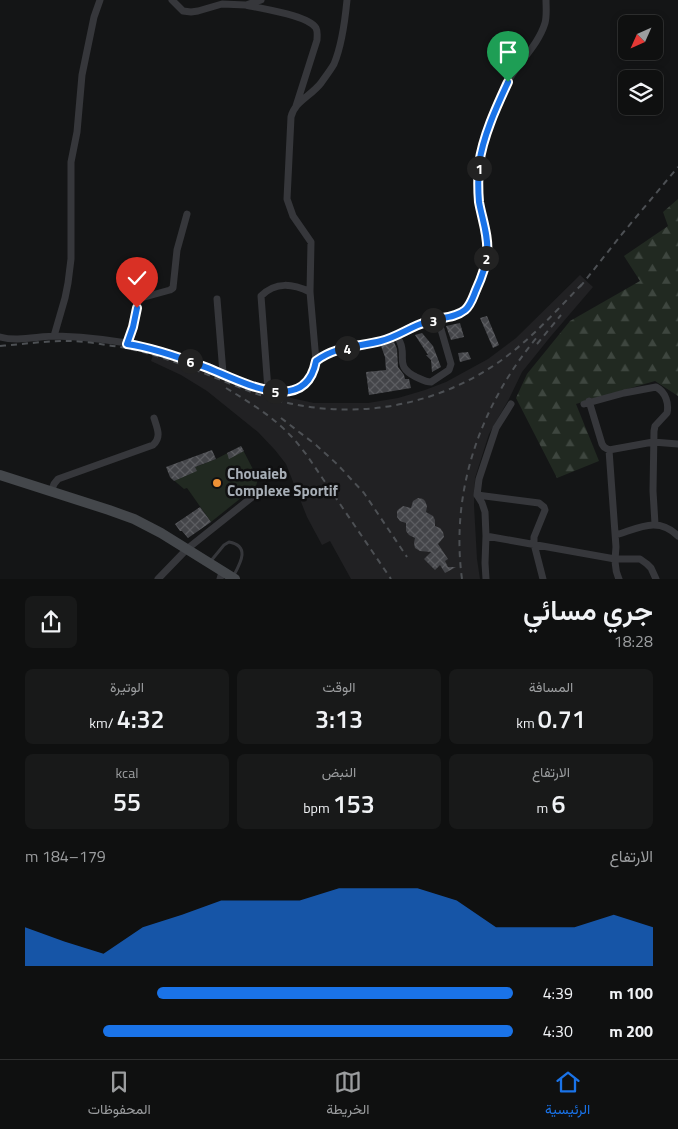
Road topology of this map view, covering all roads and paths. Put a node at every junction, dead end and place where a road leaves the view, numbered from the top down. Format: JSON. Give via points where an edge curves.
{"nodes":[{"id":1,"x":100,"y":0,"type":"edge"},
{"id":2,"x":172,"y":0,"type":"edge"},
{"id":3,"x":261,"y":0,"type":"edge"},
{"id":4,"x":347,"y":0,"type":"edge"},
{"id":5,"x":546,"y":0,"type":"edge"},
{"id":6,"x":246,"y":5,"type":"junction"},
{"id":7,"x":296,"y":106,"type":"junction"},
{"id":8,"x":187,"y":214,"type":"dead end"},
{"id":9,"x":310,"y":292,"type":"junction"},
{"id":10,"x":217,"y":299,"type":"dead end"},
{"id":11,"x":438,"y":319,"type":"junction"},
{"id":12,"x":54,"y":336,"type":"junction"},
{"id":13,"x":396,"y":336,"type":"junction"},
{"id":14,"x":0,"y":337,"type":"edge"},
{"id":15,"x":127,"y":344,"type":"junction"},
{"id":16,"x":316,"y":361,"type":"junction"},
{"id":17,"x":223,"y":373,"type":"junction"},
{"id":18,"x":268,"y":390,"type":"junction"},
{"id":19,"x":511,"y":404,"type":"dead end"},
{"id":20,"x":154,"y":418,"type":"dead end"},
{"id":21,"x":653,"y":442,"type":"junction"},
{"id":22,"x":678,"y":444,"type":"edge"},
{"id":23,"x":610,"y":450,"type":"junction"},
{"id":24,"x":0,"y":475,"type":"edge"},
{"id":25,"x":261,"y":490,"type":"dead end"},
{"id":26,"x":51,"y":492,"type":"junction"},
{"id":27,"x":477,"y":495,"type":"junction"},
{"id":28,"x":655,"y":524,"type":"junction"},
{"id":29,"x":616,"y":535,"type":"junction"},
{"id":30,"x":486,"y":536,"type":"junction"},
{"id":31,"x":678,"y":536,"type":"edge"},
{"id":32,"x":534,"y":544,"type":"junction"},
{"id":33,"x":187,"y":548,"type":"junction"},
{"id":34,"x":615,"y":559,"type":"junction"},
{"id":35,"x":210,"y":564,"type":"junction"},
{"id":36,"x":221,"y":575,"type":"edge"},
{"id":37,"x":234,"y":578,"type":"edge"},
{"id":38,"x":158,"y":579,"type":"edge"},
{"id":39,"x":486,"y":579,"type":"edge"},
{"id":40,"x":543,"y":579,"type":"edge"},
{"id":41,"x":619,"y":579,"type":"edge"},
{"id":42,"x":656,"y":579,"type":"edge"}],
"edges":[{"from":1,"to":12,"type":"street","via":[[82,75],[71,162],[71,259],[65,298]]},
{"from":2,"to":6,"type":"street","via":[[186,12],[229,3]]},
{"from":3,"to":6,"type":"street"},
{"from":4,"to":7,"type":"street","via":[[334,64],[317,88]]},
{"from":5,"to":11,"type":"street","via":[[546,21],[540,37],[508,82],[481,152],[478,188],[487,248],[482,276],[465,310]]},
{"from":6,"to":7,"type":"street","via":[[300,17],[316,28],[317,40]]},
{"from":7,"to":9,"type":"street","via":[[291,117],[287,199],[292,216],[311,242]]},
{"from":8,"to":15,"type":"street","via":[[173,288],[138,301]]},
{"from":9,"to":16,"type":"street"},
{"from":9,"to":18,"type":"street","via":[[300,287],[280,285],[261,296]]},
{"from":10,"to":17,"type":"street"},
{"from":11,"to":13,"type":"street","via":[[426,321]]},
{"from":11,"to":13,"type":"street","via":[[451,364],[449,370],[431,382],[405,368],[401,343]]},
{"from":12,"to":14,"type":"street"},
{"from":12,"to":15,"type":"street"},
{"from":13,"to":16,"type":"street","via":[[325,354]]},
{"from":15,"to":17,"type":"street","via":[[167,352]]},
{"from":16,"to":18,"type":"street","via":[[308,381],[299,387],[286,391]]},
{"from":17,"to":18,"type":"street"},
{"from":19,"to":27,"type":"street","via":[[496,428]]},
{"from":20,"to":26,"type":"street","via":[[159,436],[153,445],[58,479]]},
{"from":21,"to":22,"type":"street"},
{"from":21,"to":23,"type":"street"},
{"from":21,"to":23,"type":"street","via":[[655,426],[668,409],[664,394],[656,387],[586,402],[602,444]]},
{"from":21,"to":28,"type":"street"},
{"from":23,"to":29,"type":"street"},
{"from":24,"to":26,"type":"main road"},
{"from":25,"to":33,"type":"street"},
{"from":26,"to":33,"type":"main road","via":[[134,520]]},
{"from":27,"to":30,"type":"street","via":[[485,512]]},
{"from":27,"to":32,"type":"street","via":[[540,503],[545,510]]},
{"from":28,"to":29,"type":"street"},
{"from":28,"to":31,"type":"street"},
{"from":29,"to":34,"type":"street"},
{"from":30,"to":32,"type":"street"},
{"from":30,"to":39,"type":"street"},
{"from":32,"to":34,"type":"street"},
{"from":32,"to":40,"type":"street"},
{"from":33,"to":35,"type":"main road"},
{"from":33,"to":38,"type":"street"},
{"from":34,"to":41,"type":"street"},
{"from":34,"to":42,"type":"street","via":[[640,560],[652,568]]},
{"from":35,"to":36,"type":"main road"},
{"from":35,"to":37,"type":"lane","via":[[224,545],[235,543],[241,547],[242,554]]},
{"from":36,"to":37,"type":"main road"}]}
